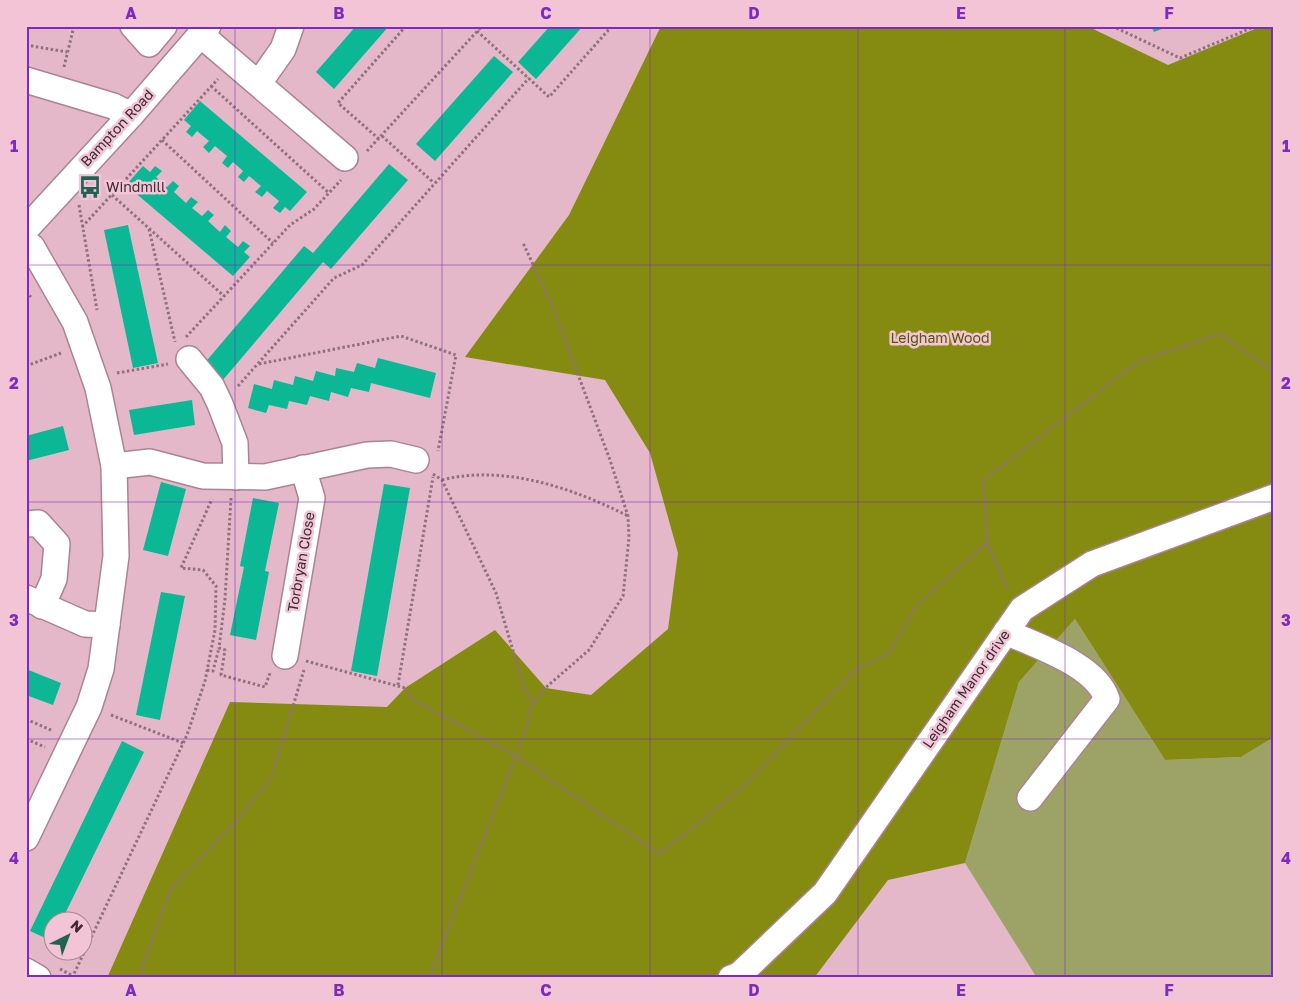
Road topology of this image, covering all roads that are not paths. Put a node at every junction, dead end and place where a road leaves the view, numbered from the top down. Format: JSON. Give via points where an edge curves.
{"nodes":[{"id":1,"x":133,"y":26,"type":"edge"},
{"id":2,"x":164,"y":26,"type":"edge"},
{"id":3,"x":291,"y":26,"type":"edge"},
{"id":4,"x":204,"y":30,"type":"edge"},
{"id":5,"x":26,"y":80,"type":"edge"},
{"id":6,"x":259,"y":83,"type":"junction"},
{"id":7,"x":131,"y":115,"type":"junction"},
{"id":8,"x":349,"y":165,"type":"road end"},
{"id":9,"x":26,"y":229,"type":"edge"},
{"id":10,"x":26,"y":243,"type":"edge"},
{"id":11,"x":181,"y":361,"type":"road end"},
{"id":12,"x":426,"y":460,"type":"road end"},
{"id":13,"x":114,"y":466,"type":"junction"},
{"id":14,"x":303,"y":468,"type":"junction"},
{"id":15,"x":231,"y":476,"type":"junction"},
{"id":16,"x":1274,"y":497,"type":"edge"},
{"id":17,"x":26,"y":524,"type":"edge"},
{"id":18,"x":34,"y":602,"type":"edge"},
{"id":19,"x":107,"y":625,"type":"junction"},
{"id":20,"x":1006,"y":632,"type":"junction"},
{"id":21,"x":296,"y":659,"type":"road end"},
{"id":22,"x":1030,"y":798,"type":"dead end"},
{"id":23,"x":26,"y":838,"type":"edge"},
{"id":24,"x":26,"y":971,"type":"edge"},
{"id":25,"x":38,"y":978,"type":"edge"},
{"id":26,"x":731,"y":978,"type":"edge"}],
"edges":[{"from":1,"to":2,"type":"street","via":[[149,44]]},
{"from":3,"to":6,"type":"street","via":[[283,49]]},
{"from":4,"to":6,"type":"street"},
{"from":4,"to":7,"type":"street","name":"Bampton Road"},
{"from":5,"to":7,"type":"street","via":[[59,88]]},
{"from":6,"to":8,"type":"street"},
{"from":7,"to":9,"type":"street","name":"Bampton Road"},
{"from":10,"to":13,"type":"street","via":[[32,247],[75,322],[94,377]]},
{"from":11,"to":15,"type":"street","via":[[212,387],[220,404],[235,443]]},
{"from":12,"to":14,"type":"street","via":[[367,454]]},
{"from":13,"to":15,"type":"street","via":[[150,462],[203,476]]},
{"from":13,"to":19,"type":"street","via":[[116,556]]},
{"from":14,"to":15,"type":"street","via":[[265,478]]},
{"from":14,"to":21,"type":"street","name":"Torbryan Close","via":[[312,498]]},
{"from":16,"to":20,"type":"street","name":"Leigham Manor drive","via":[[1092,564],[1022,609]]},
{"from":17,"to":18,"type":"street","via":[[38,523],[57,544],[54,579]]},
{"from":18,"to":19,"type":"street","via":[[85,624]]},
{"from":19,"to":23,"type":"street","via":[[101,669],[89,706]]},
{"from":20,"to":22,"type":"street","via":[[1094,677],[1103,687],[1107,699]]},
{"from":20,"to":26,"type":"street","name":"Leigham Manor drive","via":[[825,893],[739,976]]},
{"from":24,"to":25,"type":"street"}]}
